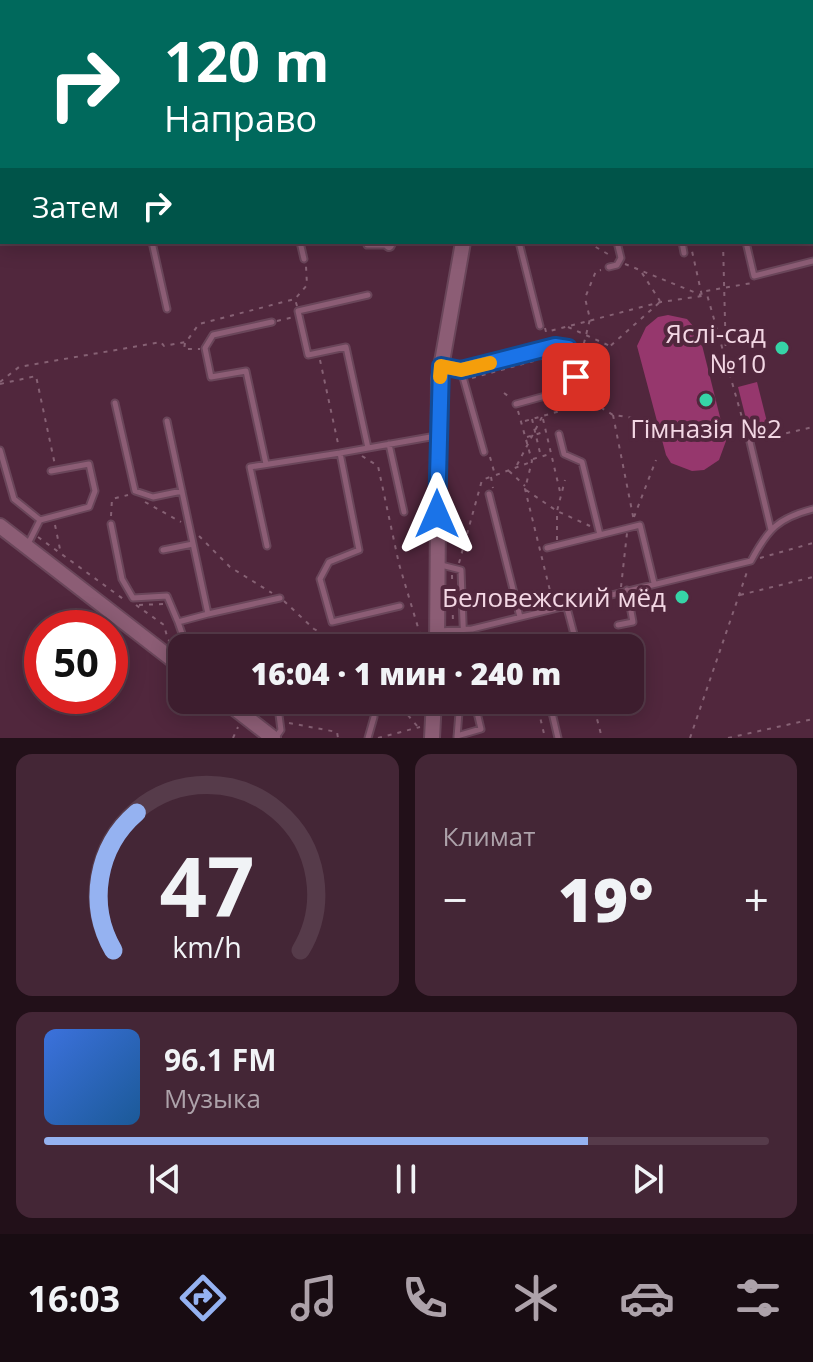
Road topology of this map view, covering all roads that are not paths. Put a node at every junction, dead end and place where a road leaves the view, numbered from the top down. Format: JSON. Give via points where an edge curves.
{"nodes":[{"id":1,"x":152,"y":244,"type":"edge"},
{"id":2,"x":300,"y":244,"type":"edge"},
{"id":3,"x":367,"y":244,"type":"edge"},
{"id":4,"x":390,"y":244,"type":"edge"},
{"id":5,"x":463,"y":244,"type":"edge"},
{"id":6,"x":520,"y":244,"type":"edge"},
{"id":7,"x":618,"y":244,"type":"edge"},
{"id":8,"x":682,"y":244,"type":"edge"},
{"id":9,"x":746,"y":244,"type":"edge"},
{"id":10,"x":684,"y":253,"type":"dead end"},
{"id":11,"x":304,"y":259,"type":"road end"},
{"id":12,"x":813,"y":261,"type":"edge"},
{"id":13,"x":609,"y":267,"type":"dead end"},
{"id":14,"x":368,"y":295,"type":"dead end"},
{"id":15,"x":167,"y":309,"type":"dead end"},
{"id":16,"x":272,"y":322,"type":"road end"},
{"id":17,"x":540,"y":326,"type":"dead end"},
{"id":18,"x":441,"y":366,"type":"junction"},
{"id":19,"x":461,"y":370,"type":"junction"},
{"id":20,"x":515,"y":402,"type":"road end"},
{"id":21,"x":115,"y":403,"type":"dead end"},
{"id":22,"x":167,"y":421,"type":"dead end"},
{"id":23,"x":559,"y":434,"type":"dead end"},
{"id":24,"x":437,"y":436,"type":"junction"},
{"id":25,"x":750,"y":442,"type":"road end"},
{"id":26,"x":389,"y":444,"type":"junction"},
{"id":27,"x":368,"y":448,"type":"junction"},
{"id":28,"x":0,"y":450,"type":"edge"},
{"id":29,"x":484,"y":452,"type":"dead end"},
{"id":30,"x":340,"y":456,"type":"junction"},
{"id":31,"x":266,"y":464,"type":"junction"},
{"id":32,"x":54,"y":470,"type":"road end"},
{"id":33,"x":182,"y":491,"type":"junction"},
{"id":34,"x":489,"y":494,"type":"dead end"},
{"id":35,"x":813,"y":509,"type":"edge"},
{"id":36,"x":404,"y":512,"type":"dead end"},
{"id":37,"x":40,"y":520,"type":"junction"},
{"id":38,"x":111,"y":524,"type":"road end"},
{"id":39,"x":0,"y":526,"type":"edge"},
{"id":40,"x":771,"y":530,"type":"junction"},
{"id":41,"x":600,"y":533,"type":"junction"},
{"id":42,"x":30,"y":540,"type":"junction"},
{"id":43,"x":193,"y":544,"type":"junction"},
{"id":44,"x":267,"y":546,"type":"dead end"},
{"id":45,"x":547,"y":548,"type":"dead end"},
{"id":46,"x":163,"y":550,"type":"dead end"},
{"id":47,"x":442,"y":565,"type":"junction"},
{"id":48,"x":654,"y":583,"type":"junction"},
{"id":49,"x":624,"y":591,"type":"junction"},
{"id":50,"x":280,"y":598,"type":"road end"},
{"id":51,"x":566,"y":604,"type":"junction"},
{"id":52,"x":400,"y":606,"type":"dead end"},
{"id":53,"x":208,"y":614,"type":"junction"},
{"id":54,"x":520,"y":617,"type":"junction"},
{"id":55,"x":178,"y":622,"type":"junction"},
{"id":56,"x":618,"y":625,"type":"dead end"},
{"id":57,"x":463,"y":630,"type":"junction"},
{"id":58,"x":181,"y":634,"type":"edge"},
{"id":59,"x":432,"y":634,"type":"edge"},
{"id":60,"x":446,"y":634,"type":"edge"},
{"id":61,"x":463,"y":634,"type":"edge"},
{"id":62,"x":574,"y":634,"type":"edge"},
{"id":63,"x":168,"y":651,"type":"edge"},
{"id":64,"x":242,"y":714,"type":"edge"},
{"id":65,"x":279,"y":714,"type":"edge"},
{"id":66,"x":459,"y":714,"type":"edge"},
{"id":67,"x":477,"y":714,"type":"edge"},
{"id":68,"x":552,"y":714,"type":"edge"},
{"id":69,"x":374,"y":717,"type":"dead end"},
{"id":70,"x":457,"y":737,"type":"edge"},
{"id":71,"x":274,"y":738,"type":"edge"},
{"id":72,"x":368,"y":738,"type":"edge"},
{"id":73,"x":558,"y":738,"type":"edge"}],
"edges":[{"from":1,"to":15,"type":"lane"},
{"from":2,"to":11,"type":"lane"},
{"from":3,"to":4,"type":"lane"},
{"from":5,"to":18,"type":"main road"},
{"from":6,"to":17,"type":"lane"},
{"from":7,"to":13,"type":"lane","via":[[621,258]]},
{"from":8,"to":10,"type":"lane"},
{"from":9,"to":12,"type":"lane","via":[[754,276]]},
{"from":14,"to":27,"type":"lane","via":[[298,313],[308,355],[346,347]]},
{"from":16,"to":31,"type":"lane","via":[[213,335],[205,348],[211,377],[246,371]]},
{"from":18,"to":19,"type":"lane"},
{"from":18,"to":24,"type":"main road"},
{"from":19,"to":20,"type":"lane","via":[[555,346],[568,348],[578,387]]},
{"from":19,"to":29,"type":"lane"},
{"from":21,"to":33,"type":"lane","via":[[135,491],[153,497]]},
{"from":22,"to":33,"type":"lane"},
{"from":23,"to":41,"type":"lane","via":[[564,454],[582,462]]},
{"from":24,"to":26,"type":"lane"},
{"from":24,"to":47,"type":"main road"},
{"from":25,"to":40,"type":"lane"},
{"from":26,"to":27,"type":"lane"},
{"from":26,"to":36,"type":"lane"},
{"from":27,"to":30,"type":"lane"},
{"from":28,"to":37,"type":"lane","via":[[14,499]]},
{"from":30,"to":31,"type":"lane"},
{"from":30,"to":52,"type":"lane","via":[[359,550],[329,562],[320,579],[332,622]]},
{"from":31,"to":44,"type":"lane","via":[[250,467]]},
{"from":32,"to":37,"type":"lane","via":[[89,464],[95,491],[89,507]]},
{"from":33,"to":43,"type":"lane"},
{"from":34,"to":54,"type":"lane"},
{"from":35,"to":40,"type":"lane","via":[[787,516]]},
{"from":37,"to":42,"type":"lane"},
{"from":38,"to":55,"type":"lane","via":[[122,579],[133,598],[167,596]]},
{"from":39,"to":42,"type":"main road"},
{"from":40,"to":48,"type":"lane","via":[[751,561]]},
{"from":41,"to":45,"type":"lane"},
{"from":41,"to":48,"type":"lane","via":[[640,525]]},
{"from":42,"to":63,"type":"main road"},
{"from":43,"to":46,"type":"lane"},
{"from":43,"to":53,"type":"lane"},
{"from":47,"to":57,"type":"lane","via":[[461,570]]},
{"from":47,"to":59,"type":"main road"},
{"from":48,"to":49,"type":"lane"},
{"from":49,"to":51,"type":"lane"},
{"from":49,"to":56,"type":"lane","via":[[633,622]]},
{"from":50,"to":53,"type":"lane"},
{"from":51,"to":54,"type":"lane"},
{"from":51,"to":62,"type":"lane"},
{"from":53,"to":55,"type":"lane"},
{"from":54,"to":57,"type":"lane"},
{"from":55,"to":58,"type":"lane"},
{"from":57,"to":60,"type":"lane"},
{"from":57,"to":61,"type":"lane"},
{"from":64,"to":71,"type":"main road"},
{"from":65,"to":71,"type":"lane","via":[[281,730]]},
{"from":66,"to":70,"type":"lane"},
{"from":67,"to":70,"type":"lane","via":[[481,729]]},
{"from":68,"to":73,"type":"lane"},
{"from":69,"to":72,"type":"lane"}]}
